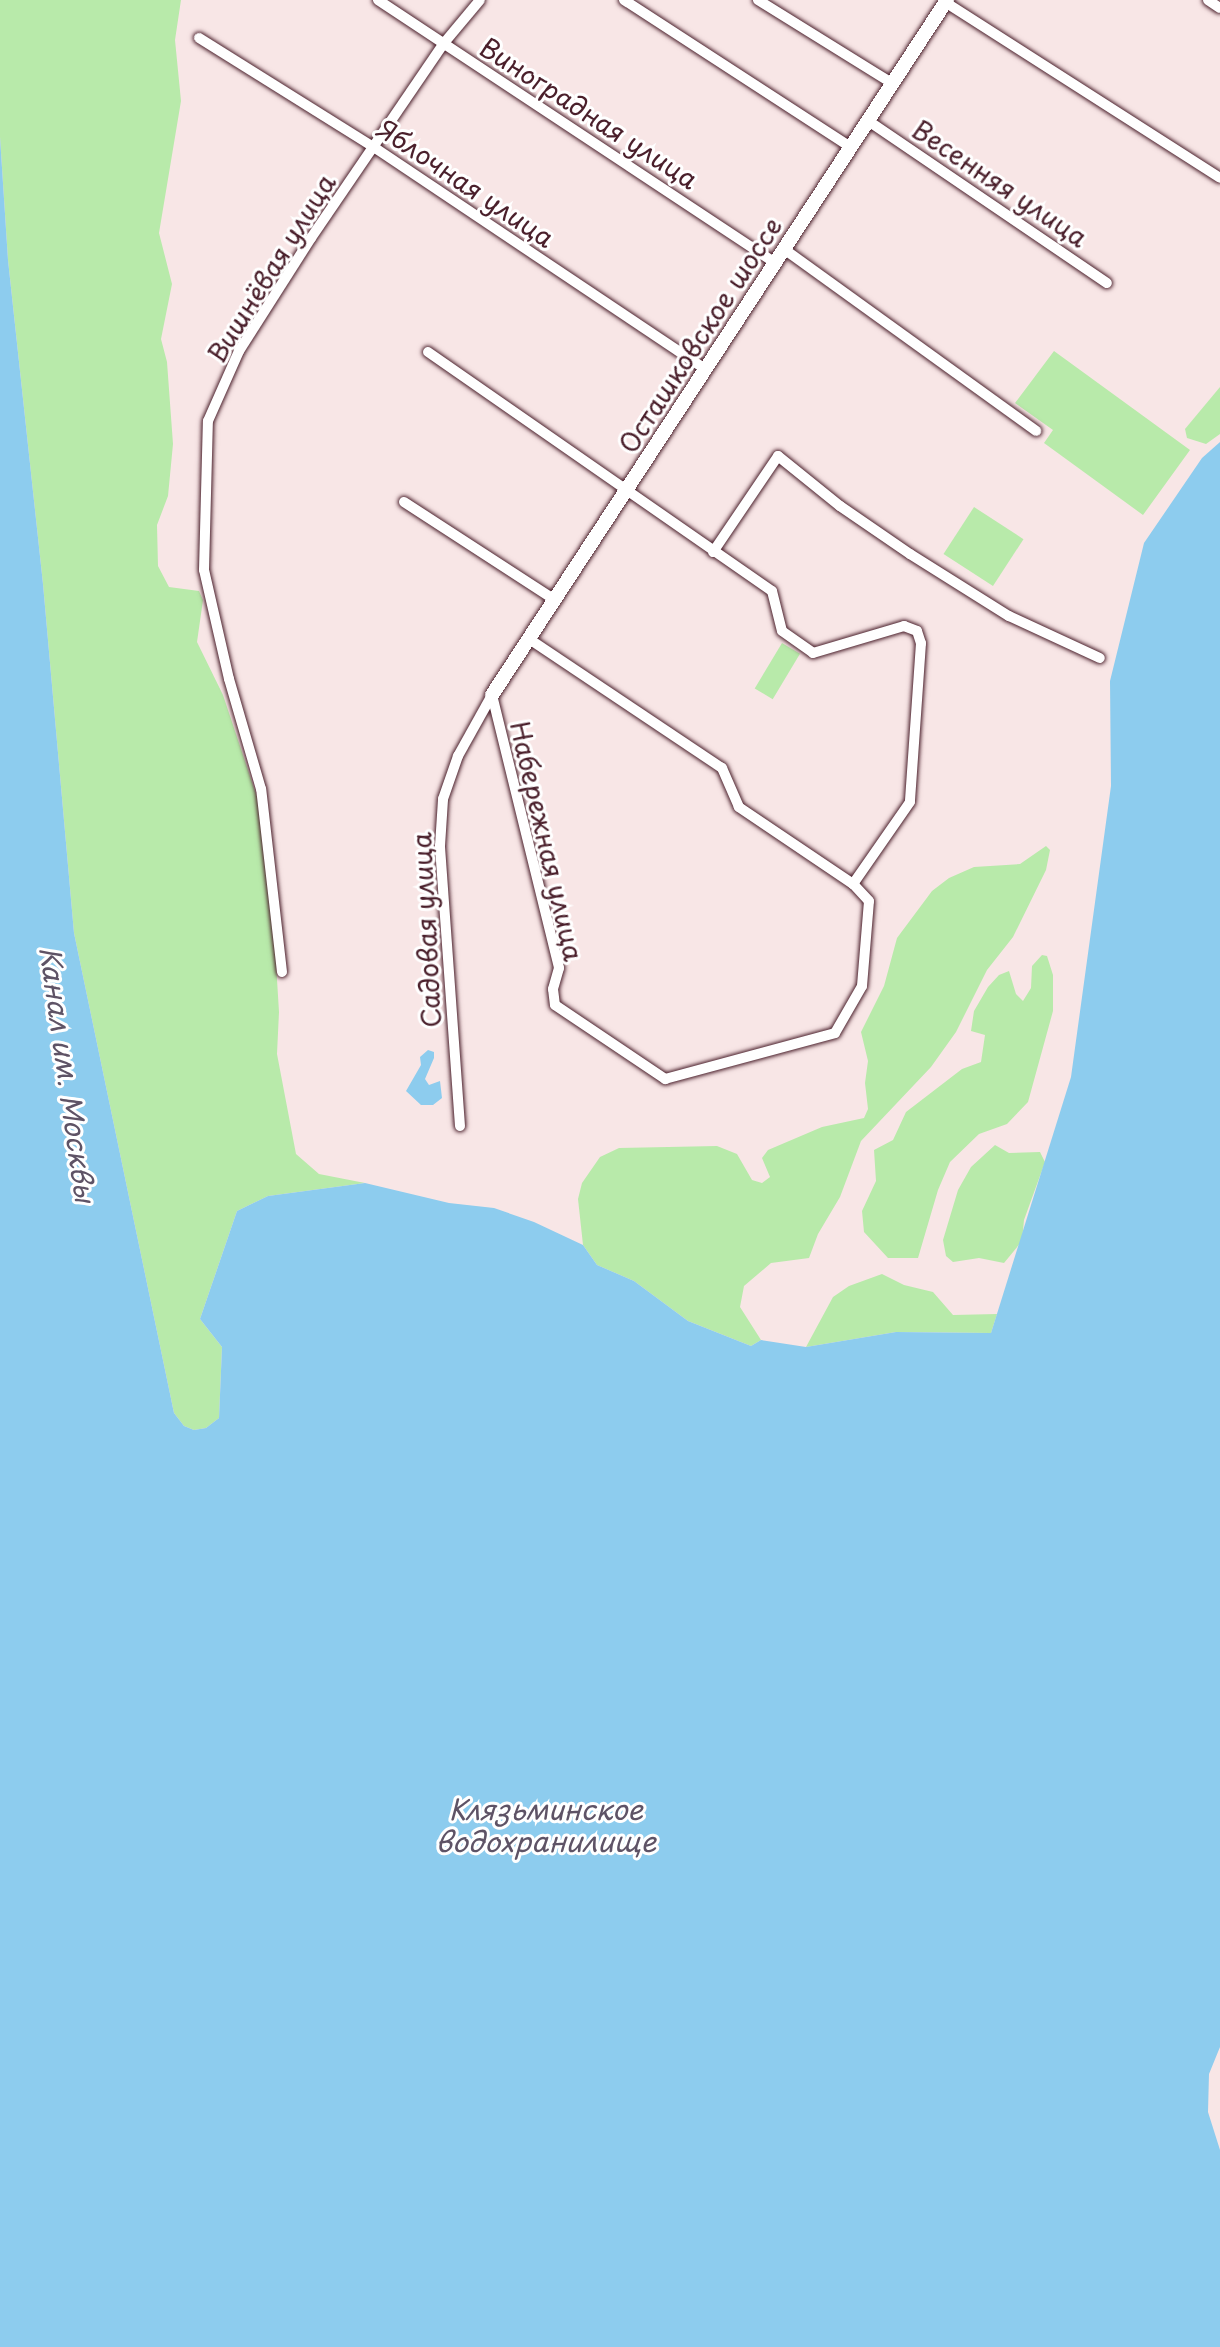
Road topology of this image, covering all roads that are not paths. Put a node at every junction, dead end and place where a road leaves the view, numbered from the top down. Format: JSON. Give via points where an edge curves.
{"nodes":[{"id":1,"x":378,"y":0,"type":"edge"},
{"id":2,"x":480,"y":0,"type":"edge"},
{"id":3,"x":624,"y":0,"type":"edge"},
{"id":4,"x":758,"y":0,"type":"edge"},
{"id":5,"x":1208,"y":0,"type":"edge"},
{"id":6,"x":946,"y":1,"type":"edge"},
{"id":7,"x":1220,"y":8,"type":"edge"},
{"id":8,"x":199,"y":38,"type":"dead end"},
{"id":9,"x":444,"y":43,"type":"junction"},
{"id":10,"x":892,"y":83,"type":"junction"},
{"id":11,"x":867,"y":120,"type":"junction"},
{"id":12,"x":850,"y":147,"type":"junction"},
{"id":13,"x":375,"y":148,"type":"junction"},
{"id":14,"x":1220,"y":178,"type":"edge"},
{"id":15,"x":784,"y":249,"type":"junction"},
{"id":16,"x":776,"y":263,"type":"junction"},
{"id":17,"x":1107,"y":283,"type":"dead end"},
{"id":18,"x":428,"y":352,"type":"dead end"},
{"id":19,"x":706,"y":370,"type":"junction"},
{"id":20,"x":1036,"y":431,"type":"dead end"},
{"id":21,"x":627,"y":491,"type":"junction"},
{"id":22,"x":404,"y":502,"type":"dead end"},
{"id":23,"x":713,"y":552,"type":"junction"},
{"id":24,"x":555,"y":600,"type":"junction"},
{"id":25,"x":528,"y":638,"type":"junction"},
{"id":26,"x":1100,"y":658,"type":"dead end"},
{"id":27,"x":492,"y":695,"type":"junction"},
{"id":28,"x":853,"y":884,"type":"junction"},
{"id":29,"x":282,"y":972,"type":"dead end"},
{"id":30,"x":460,"y":1126,"type":"dead end"}],
"edges":[{"from":1,"to":9,"type":"street","name":"Виноградная улица"},
{"from":2,"to":9,"type":"street","name":"Вишнёвая улица"},
{"from":3,"to":12,"type":"street"},
{"from":4,"to":10,"type":"street"},
{"from":5,"to":7,"type":"street"},
{"from":6,"to":10,"type":"street","name":"Осташковское шоссе"},
{"from":6,"to":14,"type":"street"},
{"from":8,"to":13,"type":"street","name":"Яблочная улица"},
{"from":9,"to":13,"type":"street","name":"Вишнёвая улица"},
{"from":9,"to":16,"type":"street","name":"Виноградная улица"},
{"from":10,"to":11,"type":"street","name":"Осташковское шоссе"},
{"from":11,"to":12,"type":"street","name":"Осташковское шоссе"},
{"from":11,"to":17,"type":"street","name":"Весенняя улица"},
{"from":12,"to":15,"type":"street","name":"Осташковское шоссе"},
{"from":13,"to":19,"type":"street","name":"Яблочная улица"},
{"from":13,"to":29,"type":"street","name":"Вишнёвая улица","via":[[239,351],[208,421],[204,570],[261,789]]},
{"from":15,"to":16,"type":"street","name":"Осташковское шоссе"},
{"from":15,"to":20,"type":"street"},
{"from":16,"to":19,"type":"street","name":"Осташковское шоссе"},
{"from":18,"to":21,"type":"street"},
{"from":19,"to":21,"type":"street","name":"Осташковское шоссе"},
{"from":21,"to":23,"type":"street"},
{"from":21,"to":24,"type":"street","name":"Осташковское шоссе"},
{"from":22,"to":24,"type":"street"},
{"from":23,"to":26,"type":"street","via":[[778,456],[840,506],[1009,616]]},
{"from":23,"to":28,"type":"street","via":[[772,591],[782,631],[813,653],[904,626],[917,631],[921,643],[910,802]]},
{"from":24,"to":25,"type":"street","name":"Осташковское шоссе"},
{"from":25,"to":27,"type":"street","name":"Осташковское шоссе"},
{"from":25,"to":28,"type":"street","via":[[722,768],[739,807]]},
{"from":27,"to":28,"type":"street","name":"Набережная улица","via":[[559,968],[555,1005],[665,1079],[835,1033],[862,986],[869,901]]},
{"from":27,"to":30,"type":"street","name":"Садовая улица","via":[[458,756],[443,799],[440,846]]}]}
